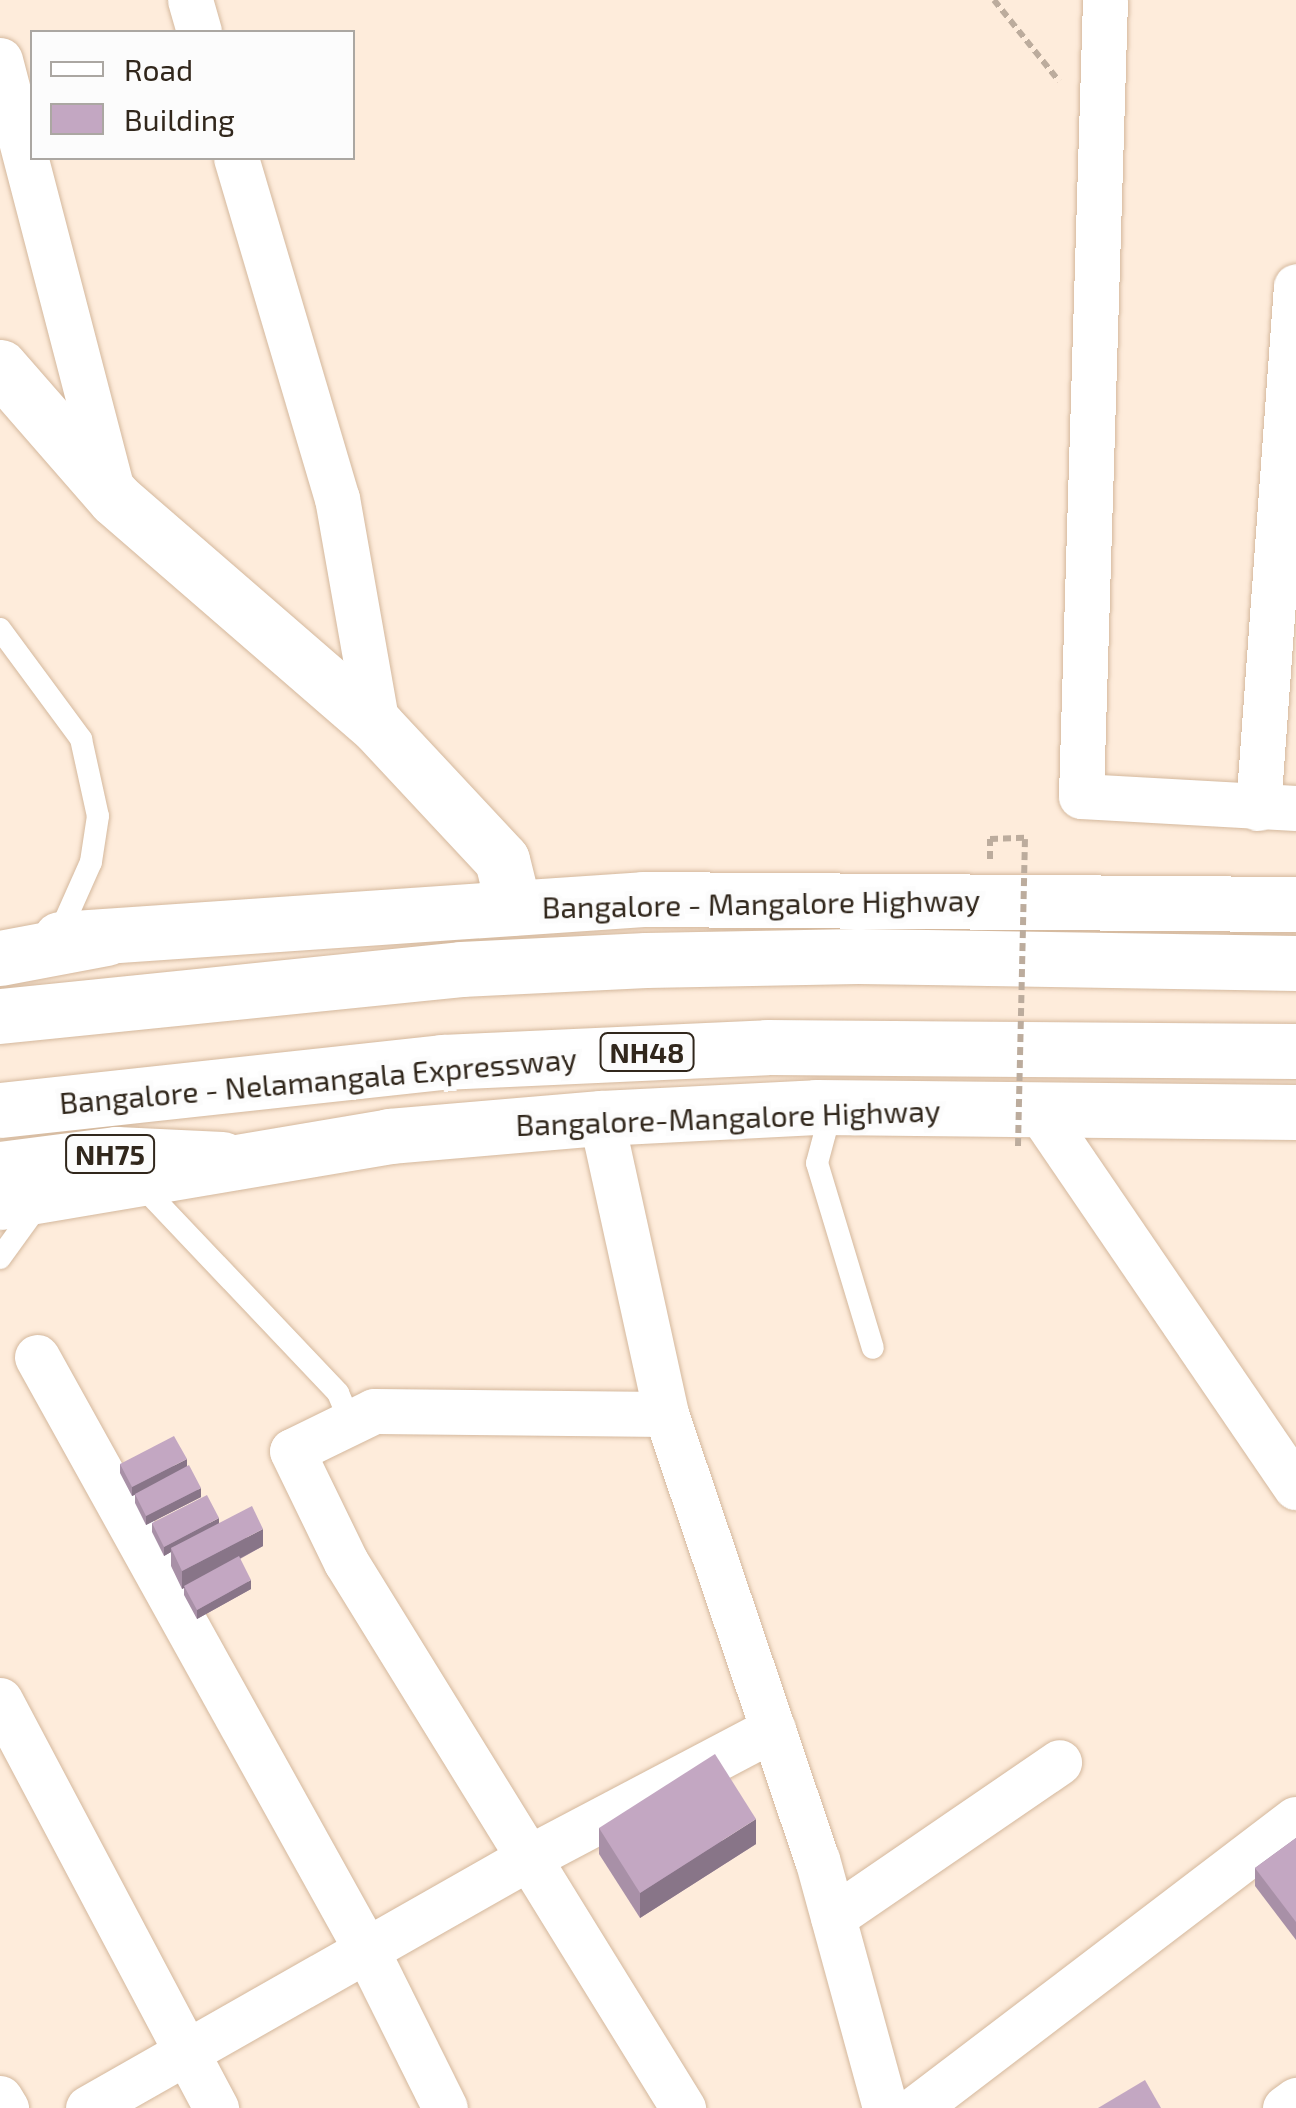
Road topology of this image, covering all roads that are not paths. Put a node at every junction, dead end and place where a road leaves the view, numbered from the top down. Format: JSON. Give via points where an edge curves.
{"nodes":[{"id":1,"x":190,"y":0,"type":"edge"},
{"id":2,"x":1105,"y":0,"type":"edge"},
{"id":3,"x":198,"y":30,"type":"edge"},
{"id":4,"x":0,"y":60,"type":"edge"},
{"id":5,"x":237,"y":160,"type":"edge"},
{"id":6,"x":1296,"y":286,"type":"edge"},
{"id":7,"x":0,"y":367,"type":"edge"},
{"id":8,"x":115,"y":499,"type":"junction"},
{"id":9,"x":0,"y":629,"type":"edge"},
{"id":10,"x":376,"y":726,"type":"junction"},
{"id":11,"x":1277,"y":808,"type":"edge"},
{"id":12,"x":1296,"y":904,"type":"edge"},
{"id":13,"x":514,"y":908,"type":"junction"},
{"id":14,"x":81,"y":938,"type":"junction"},
{"id":15,"x":0,"y":940,"type":"edge"},
{"id":16,"x":0,"y":958,"type":"edge"},
{"id":17,"x":1296,"y":963,"type":"edge"},
{"id":18,"x":0,"y":1016,"type":"edge"},
{"id":19,"x":1296,"y":1051,"type":"edge"},
{"id":20,"x":832,"y":1108,"type":"junction"},
{"id":21,"x":0,"y":1110,"type":"edge"},
{"id":22,"x":1296,"y":1112,"type":"edge"},
{"id":23,"x":601,"y":1118,"type":"junction"},
{"id":24,"x":1028,"y":1127,"type":"junction"},
{"id":25,"x":222,"y":1160,"type":"junction"},
{"id":26,"x":133,"y":1176,"type":"junction"},
{"id":27,"x":16,"y":1188,"type":"edge"},
{"id":28,"x":0,"y":1258,"type":"edge"},
{"id":29,"x":873,"y":1348,"type":"dead end"},
{"id":30,"x":37,"y":1357,"type":"dead end"},
{"id":31,"x":666,"y":1414,"type":"junction"},
{"id":32,"x":350,"y":1422,"type":"junction"},
{"id":33,"x":1296,"y":1487,"type":"edge"},
{"id":34,"x":0,"y":1700,"type":"edge"},
{"id":35,"x":773,"y":1729,"type":"junction"},
{"id":36,"x":1060,"y":1762,"type":"dead end"},
{"id":37,"x":1296,"y":1819,"type":"edge"},
{"id":38,"x":528,"y":1858,"type":"junction"},
{"id":39,"x":832,"y":1917,"type":"junction"},
{"id":40,"x":368,"y":1953,"type":"junction"},
{"id":41,"x":188,"y":2053,"type":"junction"},
{"id":42,"x":0,"y":2098,"type":"edge"},
{"id":43,"x":1296,"y":2100,"type":"edge"},
{"id":44,"x":6,"y":2108,"type":"edge"},
{"id":45,"x":88,"y":2108,"type":"edge"},
{"id":46,"x":216,"y":2108,"type":"edge"},
{"id":47,"x":445,"y":2108,"type":"edge"},
{"id":48,"x":683,"y":2108,"type":"edge"},
{"id":49,"x":885,"y":2108,"type":"edge"},
{"id":50,"x":916,"y":2108,"type":"edge"},
{"id":51,"x":1285,"y":2108,"type":"edge"}],
"edges":[{"from":1,"to":3,"type":"street"},
{"from":2,"to":11,"type":"street","via":[[1081,796]]},
{"from":4,"to":8,"type":"street"},
{"from":5,"to":10,"type":"street","via":[[338,498]]},
{"from":6,"to":11,"type":"street"},
{"from":7,"to":8,"type":"main road"},
{"from":8,"to":10,"type":"main road"},
{"from":9,"to":14,"type":"lane","via":[[81,739],[98,816]]},
{"from":10,"to":13,"type":"main road","via":[[502,860]]},
{"from":12,"to":13,"type":"main road","name":"Bangalore - Mangalore Highway","via":[[662,898]]},
{"from":13,"to":14,"type":"main road","name":"Bangalore - Mangalore Highway"},
{"from":14,"to":15,"type":"main road"},
{"from":14,"to":16,"type":"main road"},
{"from":17,"to":18,"type":"main road","via":[[858,956],[628,961],[423,972]]},
{"from":19,"to":21,"type":"main road","name":"Bangalore - Nelamangala Expressway","number":"NH48","via":[[767,1046],[442,1062]]},
{"from":20,"to":23,"type":"main road","name":"Bangalore-Mangalore Highway","number":"NH75"},
{"from":20,"to":24,"type":"main road","name":"Bangalore-Mangalore Highway","number":"NH75"},
{"from":20,"to":29,"type":"lane","via":[[817,1163]]},
{"from":22,"to":24,"type":"main road","name":"Bangalore-Mangalore Highway","number":"NH75"},
{"from":23,"to":25,"type":"main road","name":"Bangalore-Mangalore Highway","number":"NH75","via":[[388,1136]]},
{"from":23,"to":31,"type":"street"},
{"from":24,"to":33,"type":"street"},
{"from":25,"to":26,"type":"main road"},
{"from":25,"to":27,"type":"main road","number":"NH75","via":[[116,1154]]},
{"from":26,"to":27,"type":"main road"},
{"from":26,"to":32,"type":"lane","via":[[338,1392]]},
{"from":27,"to":28,"type":"lane"},
{"from":30,"to":40,"type":"street"},
{"from":31,"to":32,"type":"street","via":[[374,1411]]},
{"from":31,"to":35,"type":"street"},
{"from":32,"to":38,"type":"street","via":[[292,1451],[346,1562]]},
{"from":34,"to":41,"type":"street"},
{"from":35,"to":38,"type":"street"},
{"from":35,"to":39,"type":"street"},
{"from":36,"to":39,"type":"street"},
{"from":37,"to":50,"type":"street"},
{"from":38,"to":40,"type":"street"},
{"from":38,"to":48,"type":"street"},
{"from":39,"to":49,"type":"street"},
{"from":40,"to":41,"type":"street"},
{"from":40,"to":47,"type":"street"},
{"from":41,"to":45,"type":"street"},
{"from":41,"to":46,"type":"street"},
{"from":42,"to":44,"type":"street"},
{"from":43,"to":51,"type":"street"}]}
